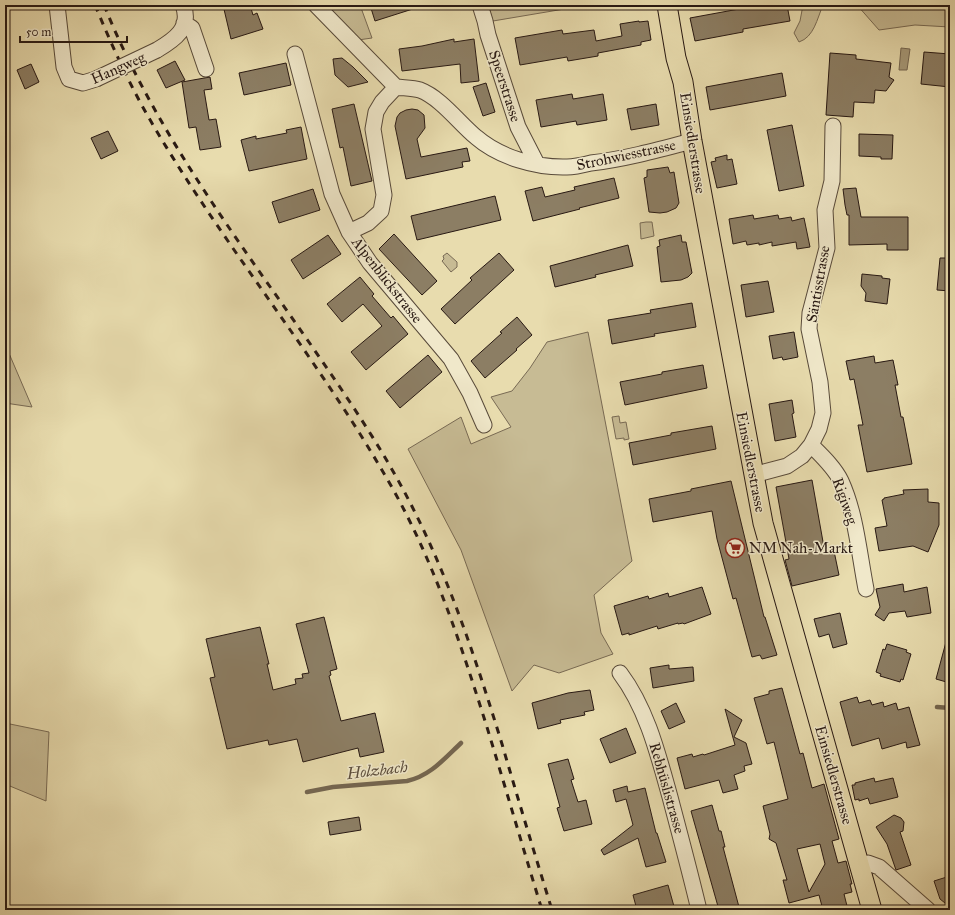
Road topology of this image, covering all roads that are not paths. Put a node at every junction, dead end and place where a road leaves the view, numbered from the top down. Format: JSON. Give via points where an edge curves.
{"nodes":[{"id":1,"x":57,"y":5,"type":"edge"},
{"id":2,"x":183,"y":5,"type":"edge"},
{"id":3,"x":316,"y":5,"type":"edge"},
{"id":4,"x":480,"y":5,"type":"edge"},
{"id":5,"x":666,"y":5,"type":"edge"},
{"id":6,"x":184,"y":23,"type":"junction"},
{"id":7,"x":295,"y":54,"type":"dead end"},
{"id":8,"x":206,"y":69,"type":"dead end"},
{"id":9,"x":396,"y":87,"type":"junction"},
{"id":10,"x":833,"y":126,"type":"dead end"},
{"id":11,"x":692,"y":141,"type":"junction"},
{"id":12,"x":537,"y":164,"type":"junction"},
{"id":13,"x":349,"y":232,"type":"junction"},
{"id":14,"x":484,"y":425,"type":"dead end"},
{"id":15,"x":811,"y":445,"type":"junction"},
{"id":16,"x":753,"y":474,"type":"junction"},
{"id":17,"x":866,"y":589,"type":"dead end"},
{"id":18,"x":620,"y":673,"type":"dead end"},
{"id":19,"x":860,"y":865,"type":"junction"},
{"id":20,"x":699,"y":910,"type":"edge"},
{"id":21,"x":872,"y":910,"type":"edge"},
{"id":22,"x":928,"y":910,"type":"edge"}],
"edges":[{"from":1,"to":6,"type":"street","name":"Hangweg","bridge":true,"via":[[64,67],[70,79],[83,83],[96,80],[157,50],[174,39]]},
{"from":2,"to":6,"type":"street"},
{"from":3,"to":9,"type":"street"},
{"from":4,"to":12,"type":"street","name":"Speerstrasse","via":[[518,127]]},
{"from":5,"to":11,"type":"main road","name":"Einsiedlerstrasse","via":[[683,82]]},
{"from":6,"to":8,"type":"street","via":[[192,28]]},
{"from":7,"to":13,"type":"street","name":"Alpenblickstrasse","via":[[332,194]]},
{"from":9,"to":12,"type":"street","name":"Strohwiesstrasse","via":[[420,90],[437,100],[476,138],[488,146],[515,159]]},
{"from":9,"to":13,"type":"street","via":[[376,112],[373,129],[384,195],[380,211],[368,223]]},
{"from":10,"to":15,"type":"street","name":"Säntisstrasse","via":[[832,181],[825,210],[827,248],[810,313],[809,329],[820,382],[823,413]]},
{"from":11,"to":12,"type":"street","name":"Strohwiesstrasse","via":[[597,163],[567,167]]},
{"from":11,"to":16,"type":"main road","name":"Einsiedlerstrasse"},
{"from":13,"to":14,"type":"street","name":"Alpenblickstrasse","via":[[370,264],[451,359]]},
{"from":15,"to":16,"type":"street","name":"Säntisstrasse","via":[[802,456],[787,466]]},
{"from":15,"to":17,"type":"street","name":"Rigiweg","via":[[832,466],[841,480],[853,518]]},
{"from":16,"to":19,"type":"main road","name":"Einsiedlerstrasse","via":[[774,565]]},
{"from":18,"to":20,"type":"street","name":"Rebhüslistrasse","via":[[631,687],[654,740]]},
{"from":19,"to":21,"type":"main road","name":"Einsiedlerstrasse"},
{"from":19,"to":22,"type":"street","via":[[868,863],[879,867]]}]}
